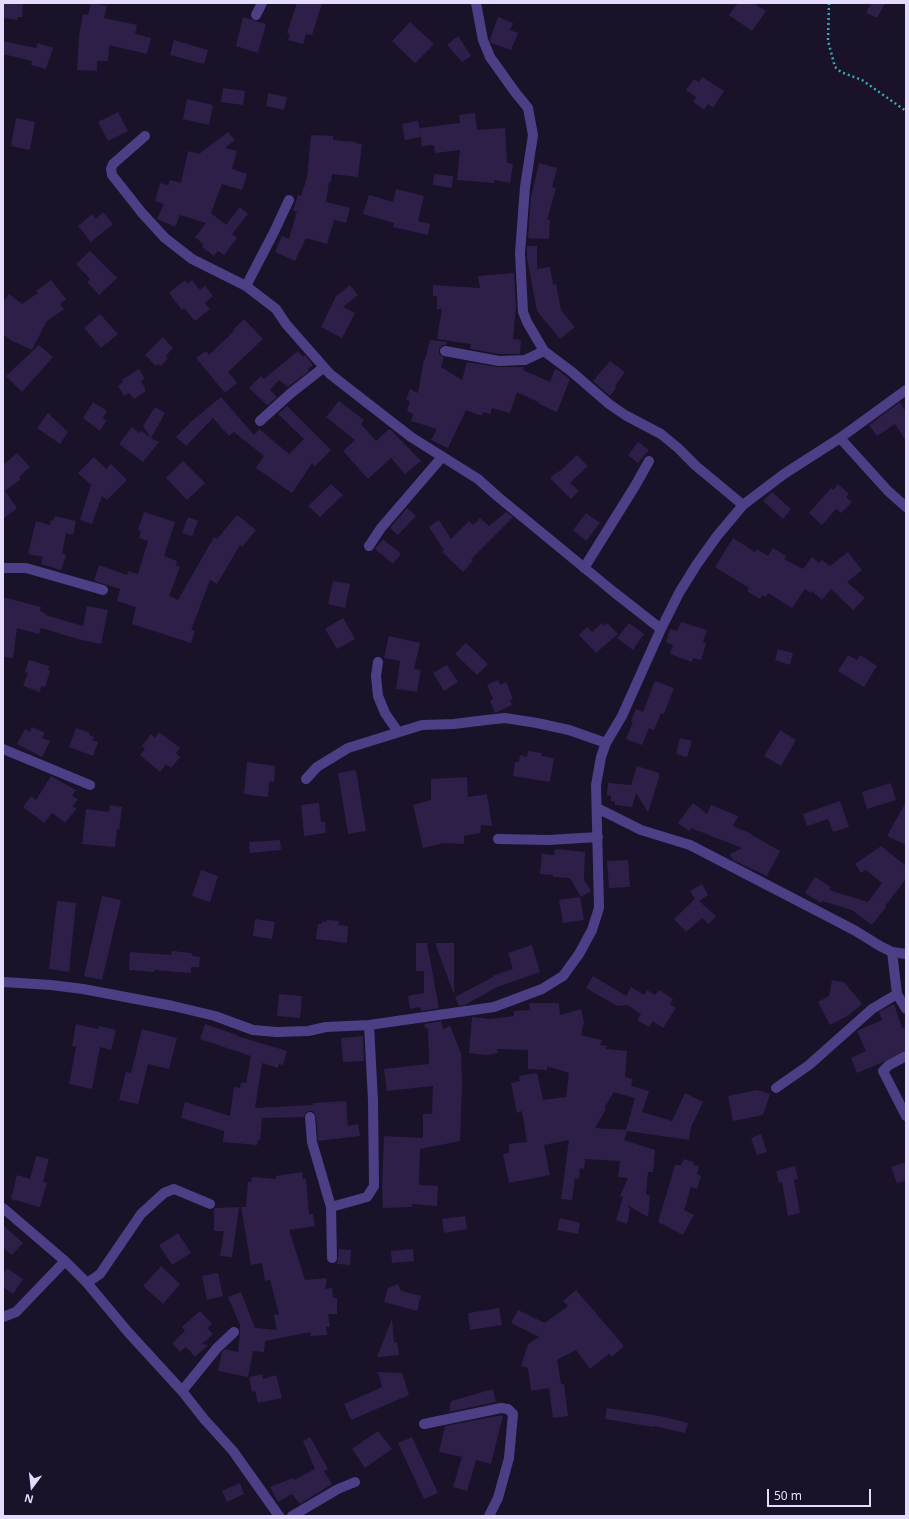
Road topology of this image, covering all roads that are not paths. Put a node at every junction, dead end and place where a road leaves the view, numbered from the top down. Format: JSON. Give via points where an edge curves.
{"nodes":[{"id":1,"x":262,"y":3,"type":"edge"},
{"id":2,"x":476,"y":3,"type":"edge"},
{"id":3,"x":256,"y":15,"type":"dead end"},
{"id":4,"x":145,"y":136,"type":"dead end"},
{"id":5,"x":289,"y":200,"type":"dead end"},
{"id":6,"x":246,"y":286,"type":"junction"},
{"id":7,"x":445,"y":351,"type":"dead end"},
{"id":8,"x":544,"y":351,"type":"junction"},
{"id":9,"x":323,"y":368,"type":"junction"},
{"id":10,"x":906,"y":390,"type":"edge"},
{"id":11,"x":260,"y":421,"type":"dead end"},
{"id":12,"x":840,"y":438,"type":"junction"},
{"id":13,"x":442,"y":457,"type":"junction"},
{"id":14,"x":649,"y":461,"type":"dead end"},
{"id":15,"x":743,"y":505,"type":"junction"},
{"id":16,"x":906,"y":507,"type":"edge"},
{"id":17,"x":369,"y":546,"type":"dead end"},
{"id":18,"x":3,"y":568,"type":"edge"},
{"id":19,"x":584,"y":568,"type":"junction"},
{"id":20,"x":103,"y":590,"type":"dead end"},
{"id":21,"x":661,"y":629,"type":"junction"},
{"id":22,"x":378,"y":662,"type":"dead end"},
{"id":23,"x":398,"y":732,"type":"junction"},
{"id":24,"x":606,"y":743,"type":"junction"},
{"id":25,"x":3,"y":749,"type":"edge"},
{"id":26,"x":306,"y":779,"type":"dead end"},
{"id":27,"x":90,"y":786,"type":"dead end"},
{"id":28,"x":597,"y":808,"type":"junction"},
{"id":29,"x":598,"y":837,"type":"junction"},
{"id":30,"x":498,"y":839,"type":"dead end"},
{"id":31,"x":892,"y":952,"type":"junction"},
{"id":32,"x":906,"y":954,"type":"edge"},
{"id":33,"x":3,"y":982,"type":"edge"},
{"id":34,"x":897,"y":994,"type":"junction"},
{"id":35,"x":906,"y":1009,"type":"edge"},
{"id":36,"x":369,"y":1025,"type":"junction"},
{"id":37,"x":906,"y":1056,"type":"edge"},
{"id":38,"x":776,"y":1088,"type":"dead end"},
{"id":39,"x":906,"y":1116,"type":"edge"},
{"id":40,"x":310,"y":1117,"type":"dead end"},
{"id":41,"x":210,"y":1204,"type":"dead end"},
{"id":42,"x":331,"y":1207,"type":"junction"},
{"id":43,"x":3,"y":1208,"type":"edge"},
{"id":44,"x":332,"y":1258,"type":"dead end"},
{"id":45,"x":64,"y":1261,"type":"junction"},
{"id":46,"x":87,"y":1283,"type":"junction"},
{"id":47,"x":3,"y":1317,"type":"edge"},
{"id":48,"x":234,"y":1332,"type":"dead end"},
{"id":49,"x":182,"y":1391,"type":"junction"},
{"id":50,"x":424,"y":1424,"type":"dead end"},
{"id":51,"x":355,"y":1482,"type":"dead end"},
{"id":52,"x":279,"y":1516,"type":"edge"},
{"id":53,"x":292,"y":1516,"type":"edge"},
{"id":54,"x":489,"y":1516,"type":"edge"}],
"edges":[{"from":1,"to":3,"type":"street"},
{"from":2,"to":8,"type":"street","via":[[483,40],[490,57],[528,108],[533,135],[524,187],[520,253],[523,312]]},
{"from":4,"to":6,"type":"street","via":[[113,164],[112,174],[165,238],[192,259]]},
{"from":5,"to":6,"type":"street"},
{"from":6,"to":9,"type":"street","via":[[276,309]]},
{"from":7,"to":8,"type":"street","via":[[499,361],[524,360]]},
{"from":8,"to":15,"type":"street","via":[[609,404],[661,434]]},
{"from":9,"to":11,"type":"street"},
{"from":9,"to":13,"type":"street","via":[[405,433]]},
{"from":10,"to":12,"type":"street"},
{"from":12,"to":15,"type":"street","via":[[784,474]]},
{"from":12,"to":16,"type":"street"},
{"from":13,"to":17,"type":"street","via":[[380,528]]},
{"from":13,"to":19,"type":"street","via":[[478,479]]},
{"from":14,"to":19,"type":"street"},
{"from":15,"to":21,"type":"street","via":[[697,564]]},
{"from":18,"to":20,"type":"street","via":[[26,568]]},
{"from":19,"to":21,"type":"street"},
{"from":21,"to":24,"type":"street","via":[[625,710]]},
{"from":22,"to":23,"type":"street","via":[[378,696]]},
{"from":23,"to":24,"type":"street","via":[[422,725],[505,718],[538,722]]},
{"from":23,"to":26,"type":"street","via":[[348,748],[317,768]]},
{"from":24,"to":28,"type":"street","via":[[598,770]]},
{"from":25,"to":27,"type":"street"},
{"from":28,"to":29,"type":"street"},
{"from":28,"to":31,"type":"street","via":[[641,830],[690,845]]},
{"from":29,"to":30,"type":"street","via":[[549,840]]},
{"from":29,"to":36,"type":"street","via":[[599,908],[592,930],[563,976],[542,989],[494,1007]]},
{"from":31,"to":32,"type":"street"},
{"from":31,"to":34,"type":"street"},
{"from":33,"to":36,"type":"street","via":[[83,989],[173,1006],[253,1030],[308,1031],[326,1027]]},
{"from":34,"to":35,"type":"street"},
{"from":34,"to":38,"type":"street","via":[[872,1009],[809,1065]]},
{"from":36,"to":42,"type":"street","via":[[374,1186],[367,1197]]},
{"from":37,"to":39,"type":"street","via":[[883,1071]]},
{"from":40,"to":42,"type":"street","via":[[312,1142]]},
{"from":41,"to":46,"type":"street","via":[[174,1189],[164,1193],[141,1214],[100,1274]]},
{"from":42,"to":44,"type":"street"},
{"from":43,"to":45,"type":"street"},
{"from":45,"to":46,"type":"street"},
{"from":45,"to":47,"type":"street","via":[[16,1312]]},
{"from":46,"to":49,"type":"street"},
{"from":48,"to":49,"type":"street","via":[[217,1348]]},
{"from":49,"to":52,"type":"street","via":[[233,1451]]},
{"from":50,"to":54,"type":"street","via":[[501,1408],[508,1409],[513,1414],[509,1458],[498,1498]]},
{"from":51,"to":53,"type":"street"}]}
